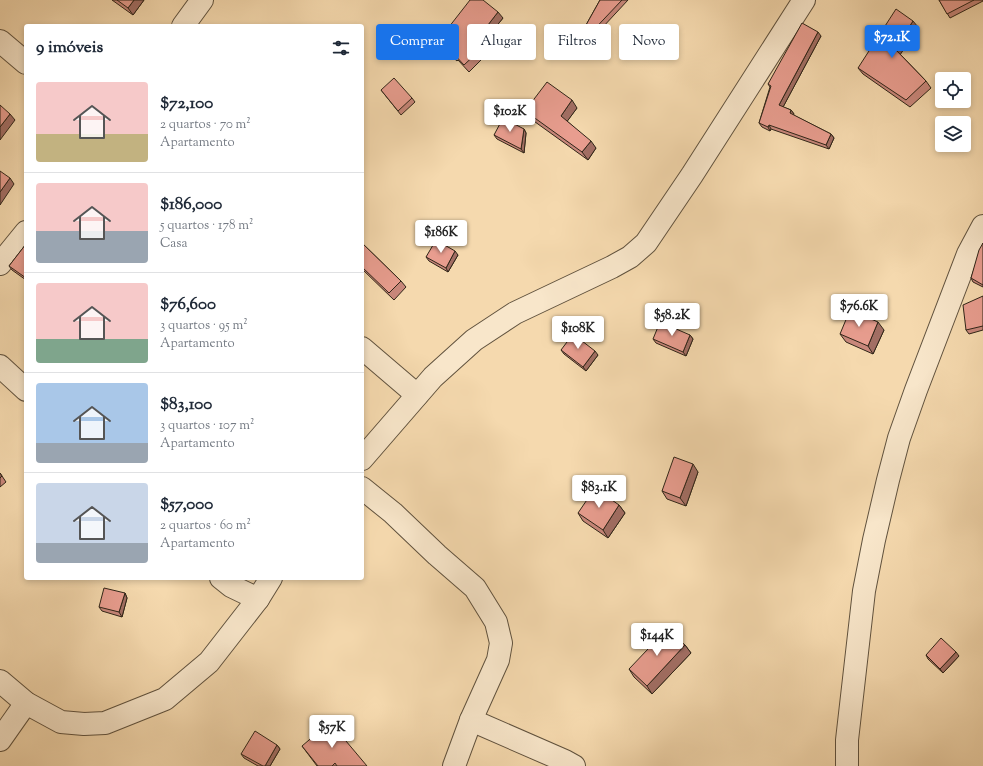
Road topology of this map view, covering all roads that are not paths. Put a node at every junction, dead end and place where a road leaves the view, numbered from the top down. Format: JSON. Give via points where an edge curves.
{"nodes":[{"id":1,"x":202,"y":0,"type":"edge"},
{"id":2,"x":804,"y":0,"type":"edge"},
{"id":3,"x":184,"y":24,"type":"edge"},
{"id":4,"x":0,"y":42,"type":"edge"},
{"id":5,"x":24,"y":61,"type":"edge"},
{"id":6,"x":983,"y":226,"type":"edge"},
{"id":7,"x":24,"y":234,"type":"edge"},
{"id":8,"x":0,"y":264,"type":"edge"},
{"id":9,"x":364,"y":350,"type":"edge"},
{"id":10,"x":0,"y":366,"type":"edge"},
{"id":11,"x":24,"y":388,"type":"edge"},
{"id":12,"x":417,"y":395,"type":"junction"},
{"id":13,"x":364,"y":457,"type":"edge"},
{"id":14,"x":364,"y":490,"type":"edge"},
{"id":15,"x":223,"y":580,"type":"edge"},
{"id":16,"x":270,"y":580,"type":"edge"},
{"id":17,"x":258,"y":599,"type":"junction"},
{"id":18,"x":0,"y":681,"type":"edge"},
{"id":19,"x":26,"y":703,"type":"junction"},
{"id":20,"x":471,"y":720,"type":"junction"},
{"id":21,"x":0,"y":740,"type":"edge"},
{"id":22,"x":454,"y":766,"type":"edge"},
{"id":23,"x":574,"y":766,"type":"edge"},
{"id":24,"x":847,"y":766,"type":"edge"}],
"edges":[{"from":1,"to":3,"type":"street"},
{"from":2,"to":12,"type":"street","via":[[646,243],[630,257],[612,267],[515,313],[492,328],[474,340]]},
{"from":4,"to":5,"type":"street"},
{"from":6,"to":24,"type":"street","via":[[968,254],[916,390],[888,480],[864,591],[847,740]]},
{"from":7,"to":8,"type":"street"},
{"from":9,"to":12,"type":"street"},
{"from":10,"to":11,"type":"street"},
{"from":12,"to":13,"type":"street"},
{"from":14,"to":20,"type":"street","via":[[475,588],[496,622],[501,643],[498,660]]},
{"from":15,"to":17,"type":"street","via":[[230,586]]},
{"from":16,"to":17,"type":"street"},
{"from":17,"to":19,"type":"street","via":[[209,662],[165,699],[105,723],[84,724],[61,722]]},
{"from":18,"to":19,"type":"street"},
{"from":19,"to":21,"type":"street"},
{"from":20,"to":22,"type":"street"},
{"from":20,"to":23,"type":"street"}]}
